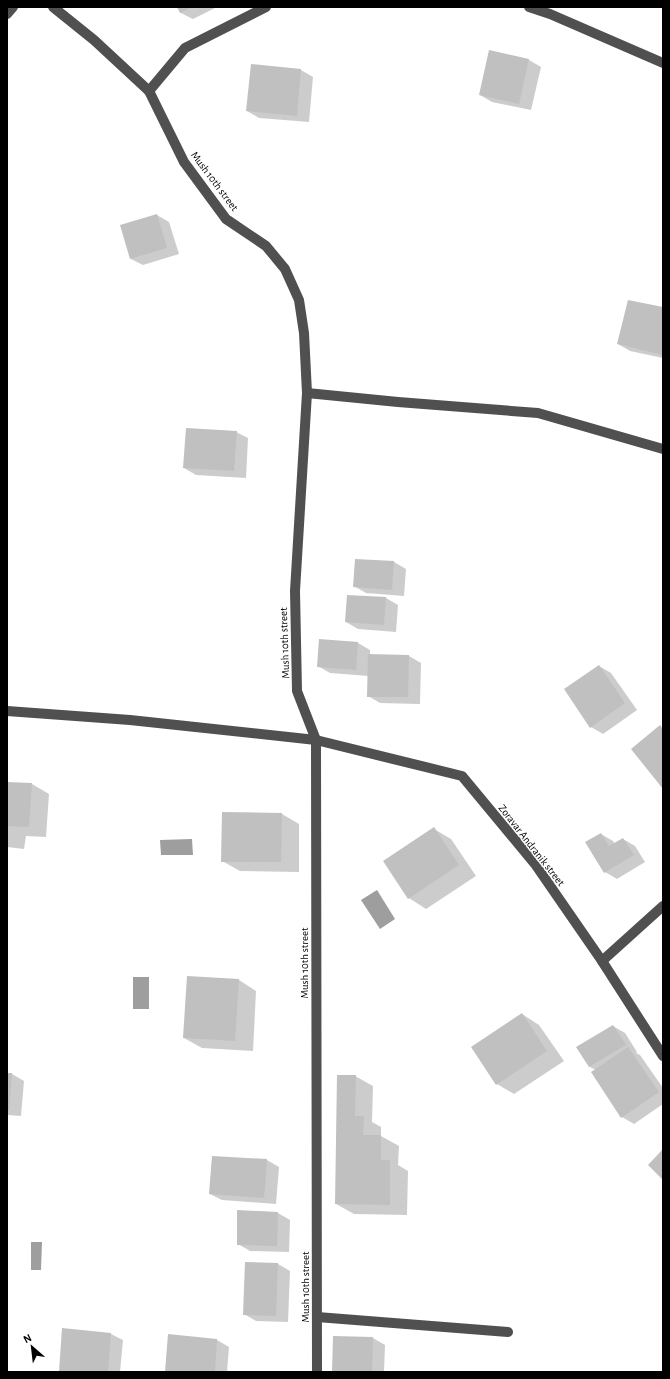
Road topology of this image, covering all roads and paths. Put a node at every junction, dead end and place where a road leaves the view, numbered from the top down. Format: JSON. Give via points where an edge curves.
{"nodes":[{"id":1,"x":13,"y":7,"type":"edge"},
{"id":2,"x":53,"y":7,"type":"edge"},
{"id":3,"x":266,"y":7,"type":"edge"},
{"id":4,"x":529,"y":7,"type":"edge"},
{"id":5,"x":7,"y":14,"type":"edge"},
{"id":6,"x":663,"y":62,"type":"edge"},
{"id":7,"x":149,"y":91,"type":"junction"},
{"id":8,"x":307,"y":393,"type":"junction"},
{"id":9,"x":663,"y":449,"type":"edge"},
{"id":10,"x":7,"y":711,"type":"edge"},
{"id":11,"x":316,"y":740,"type":"junction"},
{"id":12,"x":663,"y":906,"type":"edge"},
{"id":13,"x":602,"y":961,"type":"junction"},
{"id":14,"x":663,"y":1056,"type":"edge"},
{"id":15,"x":317,"y":1317,"type":"junction"},
{"id":16,"x":508,"y":1332,"type":"dead end"},
{"id":17,"x":317,"y":1372,"type":"edge"}],
"edges":[{"from":1,"to":5,"type":"street"},
{"from":2,"to":7,"type":"street","name":"Mush 10th street","via":[[94,40]]},
{"from":3,"to":7,"type":"street","via":[[185,48]]},
{"from":4,"to":6,"type":"street"},
{"from":7,"to":8,"type":"street","name":"Mush 10th street","via":[[184,162],[226,219],[266,246],[285,269],[299,300],[304,333]]},
{"from":8,"to":9,"type":"street","via":[[538,413]]},
{"from":8,"to":11,"type":"street","name":"Mush 10th street","via":[[295,592],[297,690]]},
{"from":10,"to":11,"type":"street","name":"Zoravar Andranik street","via":[[130,720]]},
{"from":11,"to":13,"type":"street","name":"Zoravar Andranik street","via":[[462,776],[535,864]]},
{"from":11,"to":15,"type":"street","name":"Mush 10th street"},
{"from":12,"to":13,"type":"street"},
{"from":13,"to":14,"type":"street","name":"Zoravar Andranik street"},
{"from":15,"to":16,"type":"street"},
{"from":15,"to":17,"type":"street","name":"Mush 10th street"}]}
